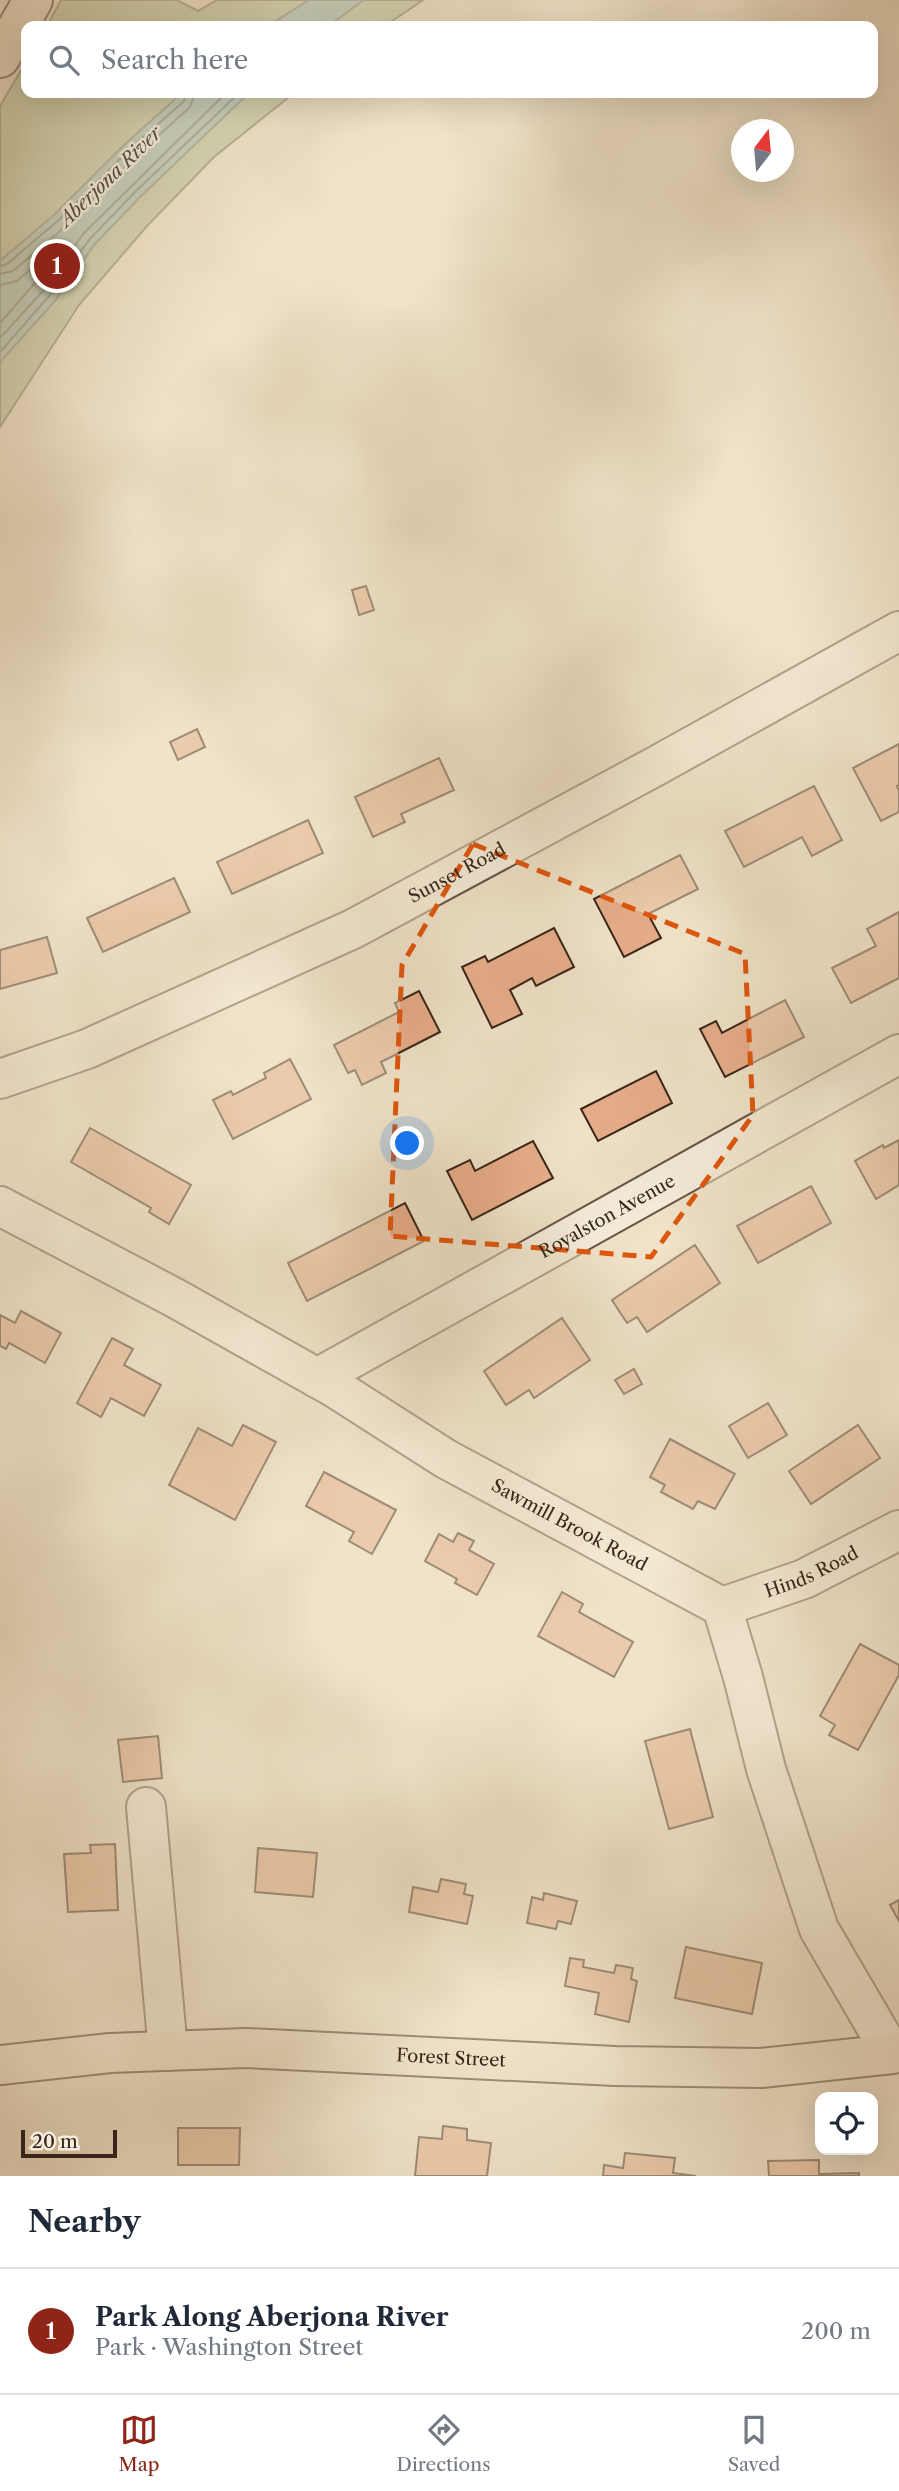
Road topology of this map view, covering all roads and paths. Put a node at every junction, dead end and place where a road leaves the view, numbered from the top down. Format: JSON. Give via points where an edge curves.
{"nodes":[{"id":1,"x":33,"y":0,"type":"edge"},
{"id":2,"x":21,"y":21,"type":"edge"},
{"id":3,"x":21,"y":21,"type":"edge"},
{"id":4,"x":0,"y":58,"type":"edge"},
{"id":5,"x":899,"y":631,"type":"edge"},
{"id":6,"x":899,"y":1054,"type":"edge"},
{"id":7,"x":0,"y":1079,"type":"edge"},
{"id":8,"x":0,"y":1206,"type":"edge"},
{"id":9,"x":317,"y":1378,"type":"junction"},
{"id":10,"x":899,"y":1530,"type":"edge"},
{"id":11,"x":722,"y":1607,"type":"junction"},
{"id":12,"x":146,"y":1807,"type":"dead end"},
{"id":13,"x":168,"y":2051,"type":"junction"},
{"id":14,"x":897,"y":2055,"type":"edge"},
{"id":15,"x":0,"y":2065,"type":"edge"}],
"edges":[{"from":1,"to":3,"type":"main road"},
{"from":2,"to":4,"type":"main road"},
{"from":5,"to":7,"type":"street","name":"Sunset Road","via":[[353,929],[87,1049]]},
{"from":6,"to":9,"type":"street","name":"Royalston Avenue"},
{"from":8,"to":9,"type":"street","name":"Sawmill Brook Road"},
{"from":9,"to":11,"type":"street","name":"Sawmill Brook Road","via":[[446,1459]]},
{"from":10,"to":11,"type":"street","name":"Hinds Road","via":[[804,1579]]},
{"from":11,"to":14,"type":"street","via":[[766,1769],[820,1929]]},
{"from":12,"to":13,"type":"street"},
{"from":13,"to":14,"type":"main road","name":"Forest Street","via":[[246,2048],[615,2066],[761,2068]]},
{"from":13,"to":15,"type":"main road","name":"Forest Street"}]}
